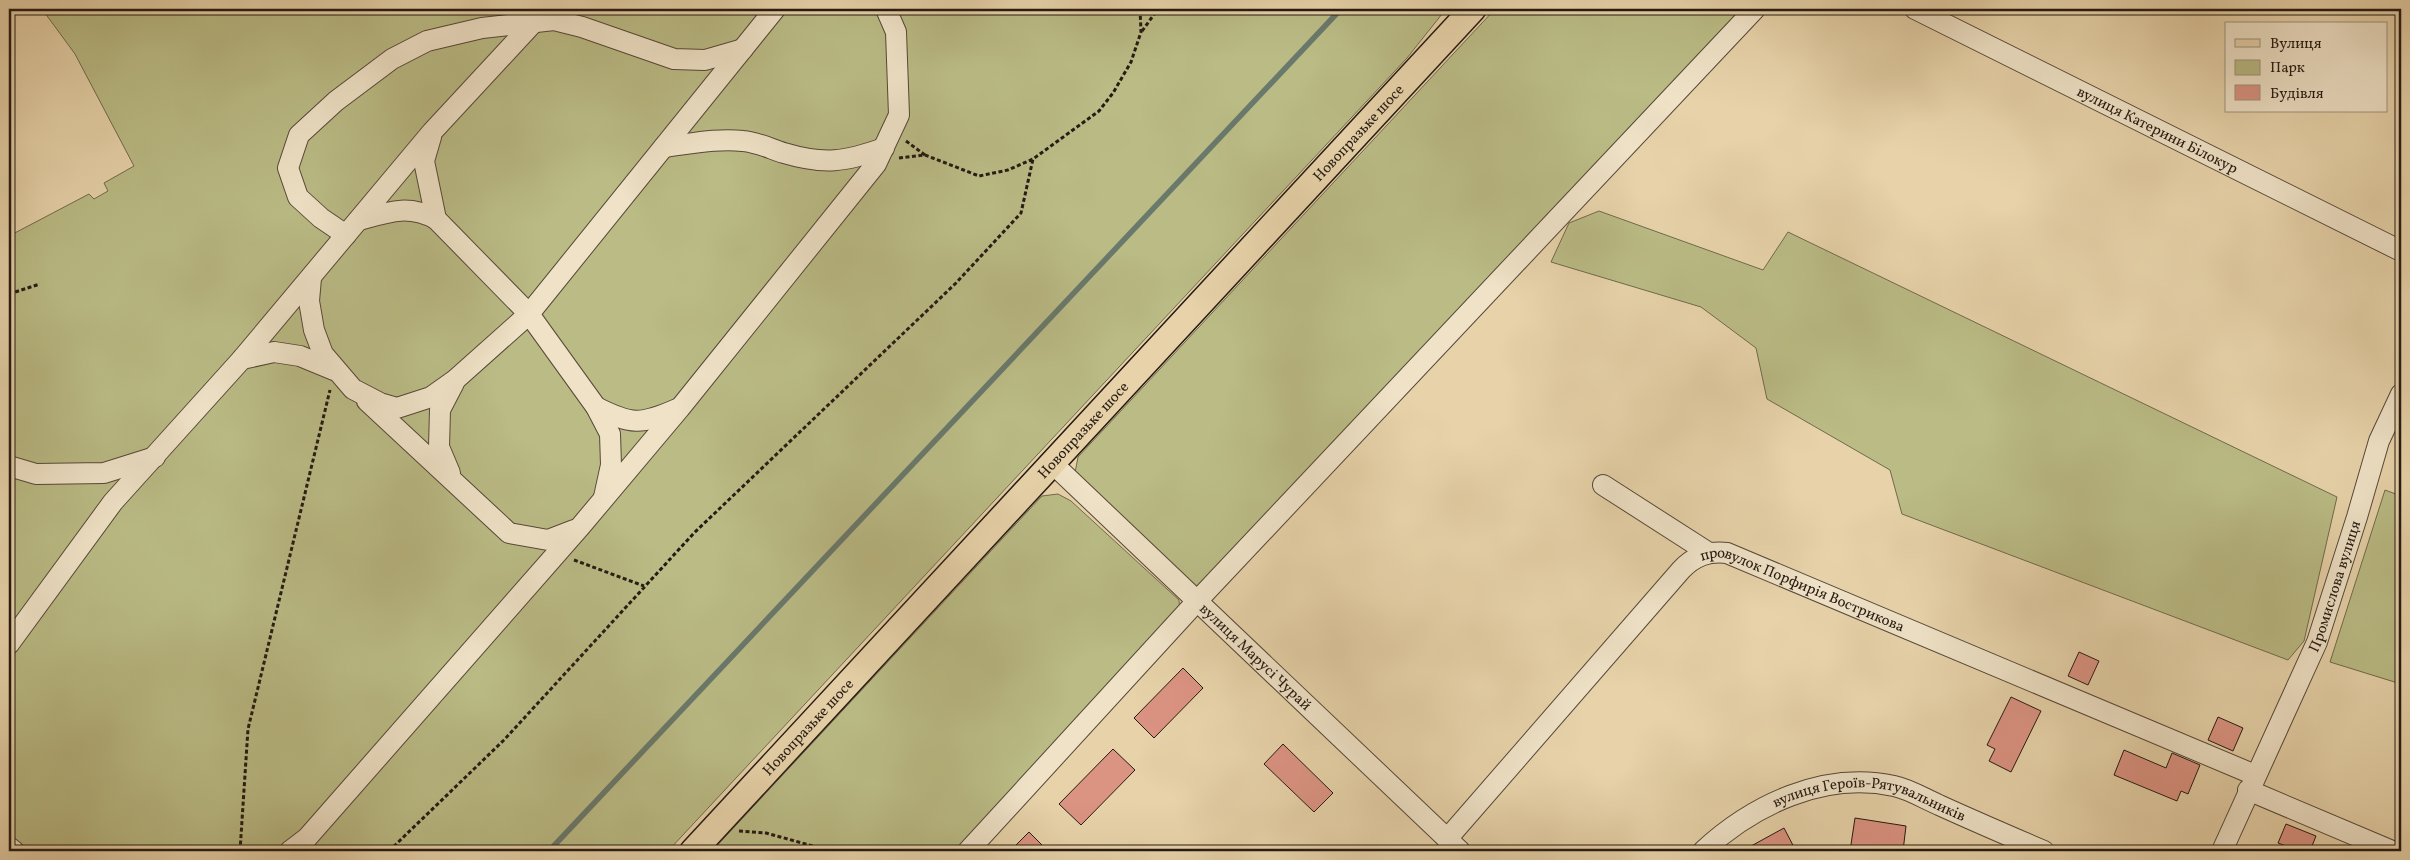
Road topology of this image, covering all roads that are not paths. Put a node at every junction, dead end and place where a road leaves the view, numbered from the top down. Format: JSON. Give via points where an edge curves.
{"nodes":[{"id":1,"x":775,"y":9,"type":"edge"},
{"id":2,"x":886,"y":9,"type":"edge"},
{"id":3,"x":1473,"y":9,"type":"edge"},
{"id":4,"x":1756,"y":9,"type":"edge"},
{"id":5,"x":1914,"y":9,"type":"edge"},
{"id":6,"x":541,"y":15,"type":"edge"},
{"id":7,"x":743,"y":49,"type":"junction"},
{"id":8,"x":432,"y":132,"type":"junction"},
{"id":9,"x":664,"y":147,"type":"junction"},
{"id":10,"x":880,"y":156,"type":"junction"},
{"id":11,"x":436,"y":219,"type":"junction"},
{"id":12,"x":359,"y":220,"type":"junction"},
{"id":13,"x":346,"y":235,"type":"junction"},
{"id":14,"x":2401,"y":251,"type":"edge"},
{"id":15,"x":311,"y":278,"type":"junction"},
{"id":16,"x":529,"y":314,"type":"junction"},
{"id":17,"x":242,"y":359,"type":"junction"},
{"id":18,"x":335,"y":370,"type":"junction"},
{"id":19,"x":455,"y":380,"type":"junction"},
{"id":20,"x":353,"y":389,"type":"junction"},
{"id":21,"x":2401,"y":394,"type":"edge"},
{"id":22,"x":596,"y":408,"type":"junction"},
{"id":23,"x":680,"y":408,"type":"junction"},
{"id":24,"x":156,"y":456,"type":"junction"},
{"id":25,"x":1052,"y":463,"type":"junction"},
{"id":26,"x":9,"y":466,"type":"edge"},
{"id":27,"x":453,"y":480,"type":"junction"},
{"id":28,"x":1603,"y":485,"type":"dead end"},
{"id":29,"x":603,"y":500,"type":"junction"},
{"id":30,"x":580,"y":527,"type":"junction"},
{"id":31,"x":1709,"y":553,"type":"junction"},
{"id":32,"x":1198,"y":600,"type":"junction"},
{"id":33,"x":9,"y":644,"type":"edge"},
{"id":34,"x":2252,"y":783,"type":"junction"},
{"id":35,"x":1453,"y":845,"type":"edge"},
{"id":36,"x":9,"y":847,"type":"edge"},
{"id":37,"x":14,"y":851,"type":"edge"},
{"id":38,"x":290,"y":851,"type":"edge"},
{"id":39,"x":693,"y":851,"type":"edge"},
{"id":40,"x":968,"y":851,"type":"edge"},
{"id":41,"x":1703,"y":851,"type":"edge"},
{"id":42,"x":2044,"y":851,"type":"edge"},
{"id":43,"x":2222,"y":851,"type":"edge"},
{"id":44,"x":2392,"y":851,"type":"edge"}],
"edges":[{"from":1,"to":7,"type":"street"},
{"from":2,"to":10,"type":"street","via":[[896,32],[899,115]]},
{"from":3,"to":25,"type":"main road","name":"Новопразьке шосе"},
{"from":4,"to":32,"type":"street"},
{"from":5,"to":14,"type":"street","name":"вулиця Катерини Білокур"},
{"from":6,"to":7,"type":"street","via":[[674,59],[705,60]]},
{"from":6,"to":8,"type":"street"},
{"from":6,"to":13,"type":"street","via":[[427,41],[392,59],[336,101],[299,135],[288,168],[298,197]]},
{"from":7,"to":9,"type":"street"},
{"from":8,"to":11,"type":"street","via":[[424,161]]},
{"from":8,"to":12,"type":"street"},
{"from":9,"to":10,"type":"street","via":[[745,140],[799,157],[825,161]]},
{"from":9,"to":16,"type":"street"},
{"from":10,"to":23,"type":"street"},
{"from":11,"to":12,"type":"street","via":[[422,211],[394,210]]},
{"from":11,"to":16,"type":"street"},
{"from":12,"to":13,"type":"street"},
{"from":13,"to":15,"type":"street"},
{"from":15,"to":17,"type":"street"},
{"from":15,"to":18,"type":"street","via":[[309,301],[314,330],[323,354]]},
{"from":16,"to":19,"type":"street"},
{"from":16,"to":22,"type":"street"},
{"from":17,"to":18,"type":"street","via":[[274,352],[300,356]]},
{"from":17,"to":24,"type":"street"},
{"from":18,"to":20,"type":"street"},
{"from":19,"to":20,"type":"street","via":[[431,397],[397,408]]},
{"from":19,"to":27,"type":"street","via":[[440,410],[438,447]]},
{"from":20,"to":27,"type":"street"},
{"from":21,"to":34,"type":"street","name":"Промислова вулиця","via":[[2379,441],[2317,642]]},
{"from":22,"to":23,"type":"street","via":[[619,419],[640,422]]},
{"from":22,"to":29,"type":"street","via":[[610,434],[611,465]]},
{"from":23,"to":29,"type":"street"},
{"from":24,"to":26,"type":"street","via":[[104,473],[36,474]]},
{"from":24,"to":33,"type":"street","via":[[113,502]]},
{"from":25,"to":32,"type":"street","name":"вулиця Марусі Чурай"},
{"from":25,"to":39,"type":"main road","name":"Новопразьке шосе"},
{"from":27,"to":30,"type":"street","via":[[509,533],[548,540]]},
{"from":28,"to":31,"type":"street"},
{"from":29,"to":30,"type":"street"},
{"from":30,"to":38,"type":"street","via":[[307,838]]},
{"from":31,"to":34,"type":"street","name":"провулок Порфирія Вострикова","via":[[1727,553]]},
{"from":31,"to":35,"type":"street","name":"провулок Порфирія Вострикова","via":[[1697,557],[1681,570]]},
{"from":32,"to":35,"type":"street","name":"вулиця Марусі Чурай"},
{"from":32,"to":40,"type":"street"},
{"from":34,"to":43,"type":"street","name":"Промислова вулиця"},
{"from":34,"to":44,"type":"street","name":"провулок Порфирія Вострикова"},
{"from":36,"to":37,"type":"street"},
{"from":41,"to":42,"type":"street","name":"вулиця Героїв-Рятувальників","via":[[1724,831],[1776,800],[1834,785],[1865,783],[1895,786]]}]}
